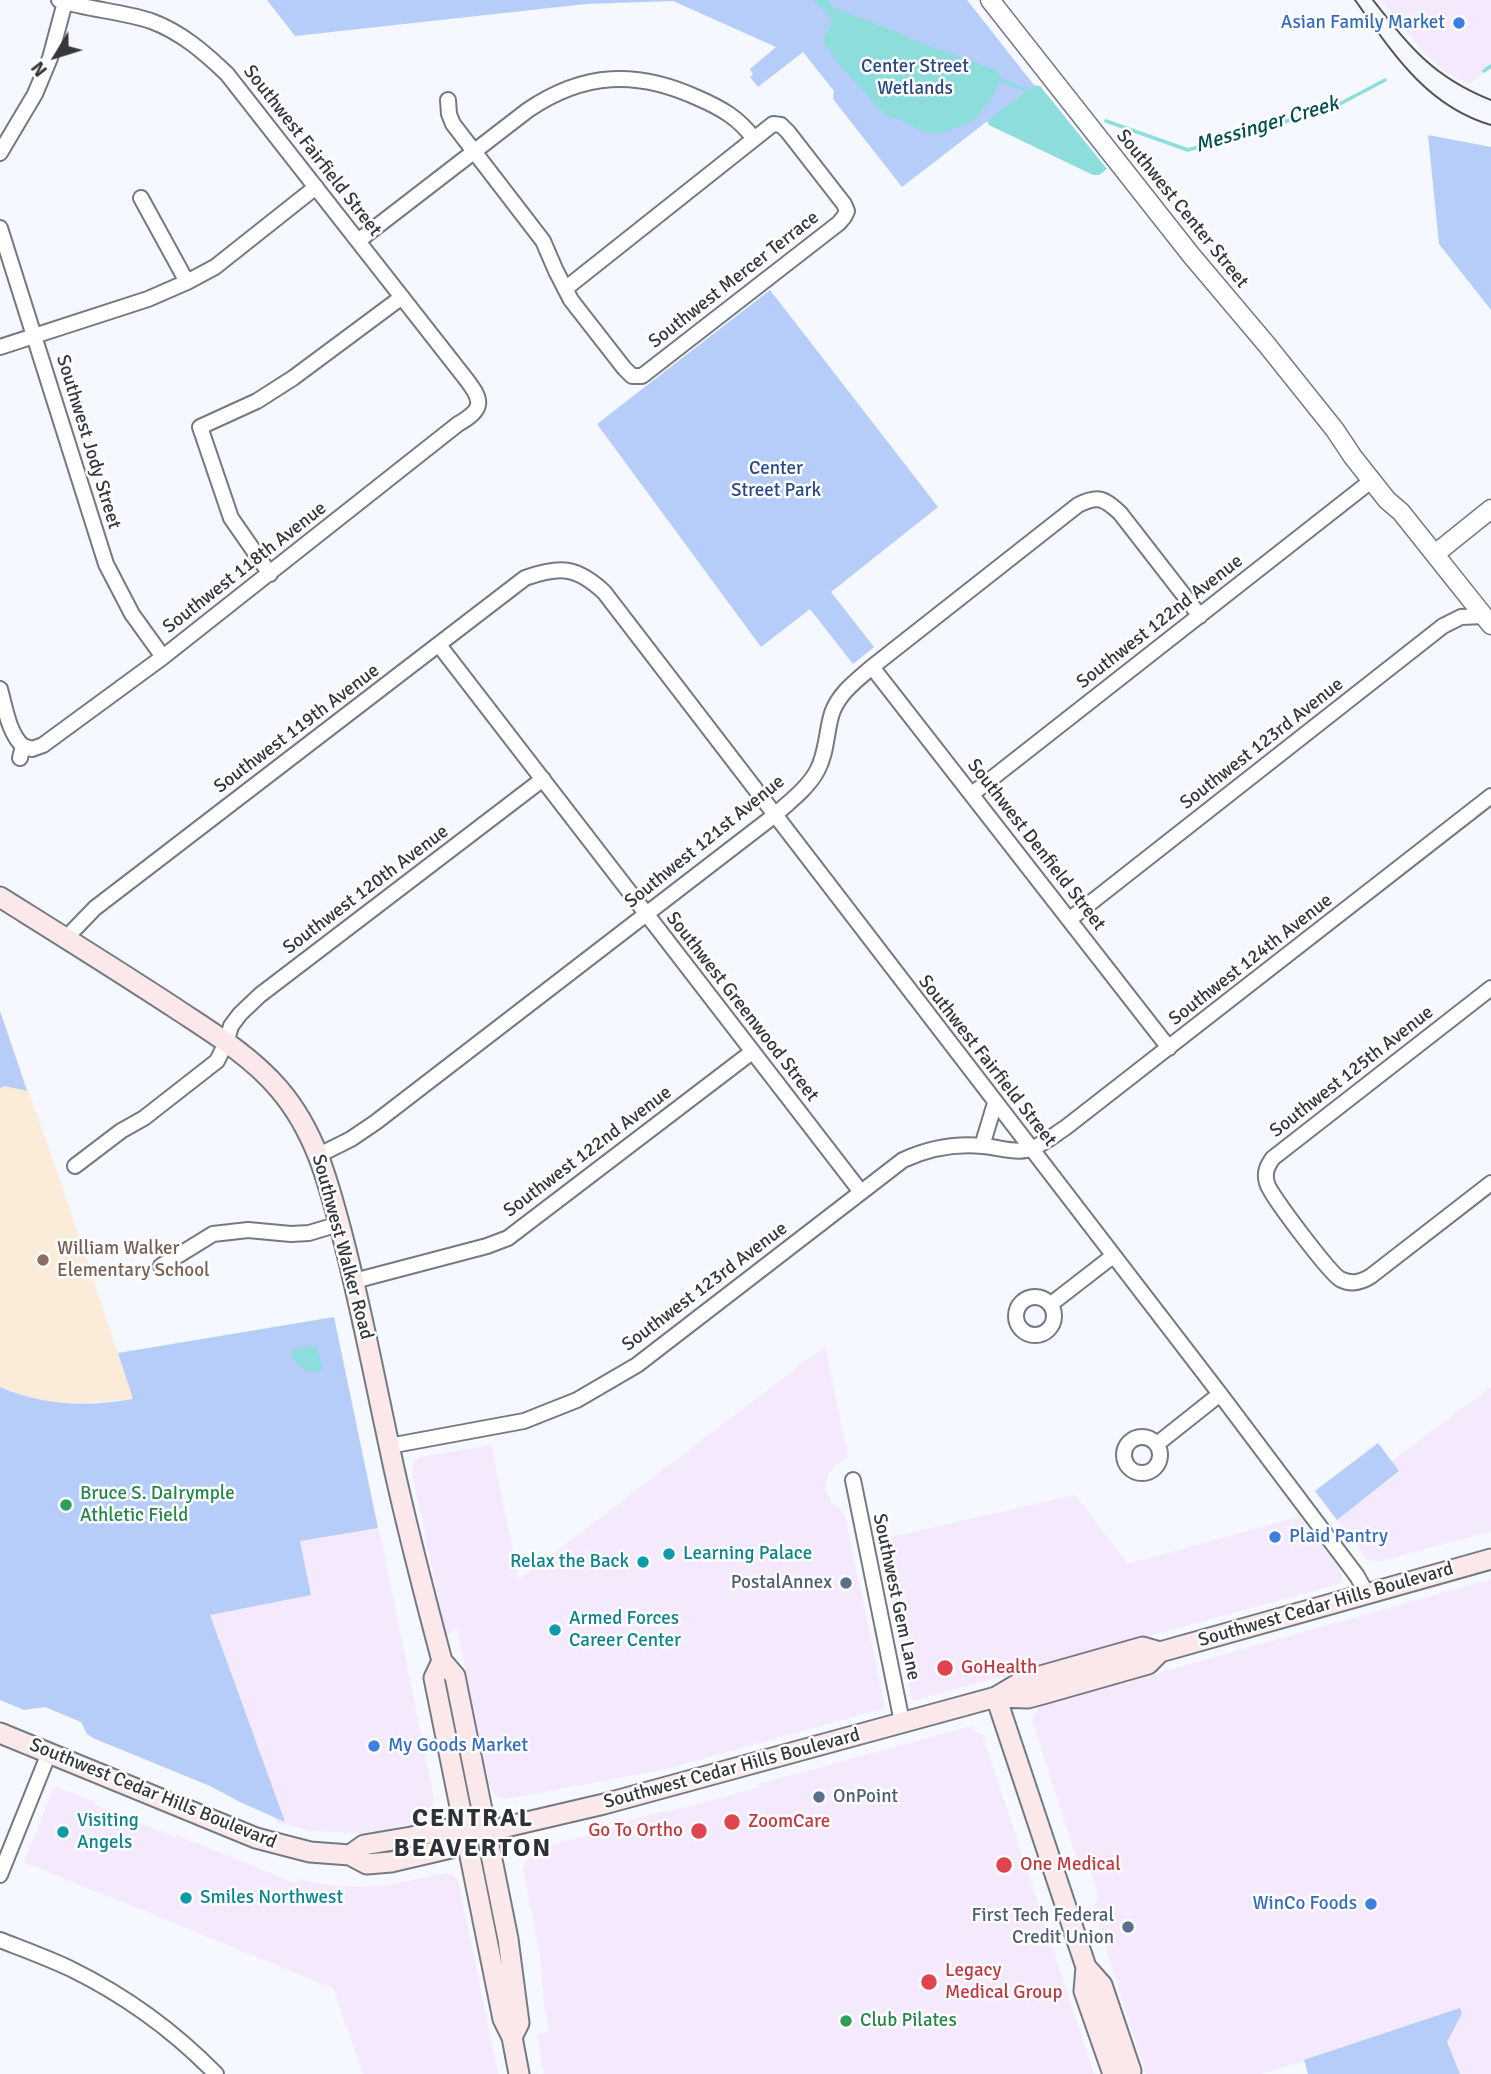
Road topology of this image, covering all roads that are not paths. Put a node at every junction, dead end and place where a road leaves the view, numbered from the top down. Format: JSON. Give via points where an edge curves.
{"nodes":[{"id":1,"x":990,"y":0,"type":"edge"},
{"id":2,"x":62,"y":1,"type":"edge"},
{"id":3,"x":448,"y":100,"type":"dead end"},
{"id":4,"x":754,"y":139,"type":"junction"},
{"id":5,"x":473,"y":152,"type":"junction"},
{"id":6,"x":0,"y":153,"type":"edge"},
{"id":7,"x":316,"y":187,"type":"junction"},
{"id":8,"x":141,"y":198,"type":"dead end"},
{"id":9,"x":0,"y":228,"type":"edge"},
{"id":10,"x":358,"y":241,"type":"junction"},
{"id":11,"x":187,"y":282,"type":"junction"},
{"id":12,"x":565,"y":289,"type":"junction"},
{"id":13,"x":402,"y":298,"type":"junction"},
{"id":14,"x":35,"y":336,"type":"junction"},
{"id":15,"x":0,"y":347,"type":"edge"},
{"id":16,"x":479,"y":402,"type":"joint"},
{"id":17,"x":1344,"y":441,"type":"junction"},
{"id":18,"x":1371,"y":481,"type":"junction"},
{"id":19,"x":1491,"y":509,"type":"edge"},
{"id":20,"x":1401,"y":512,"type":"junction"},
{"id":21,"x":1435,"y":554,"type":"junction"},
{"id":22,"x":562,"y":570,"type":"joint"},
{"id":23,"x":270,"y":574,"type":"junction"},
{"id":24,"x":1200,"y":616,"type":"junction"},
{"id":25,"x":1487,"y":620,"type":"edge"},
{"id":26,"x":439,"y":645,"type":"junction"},
{"id":27,"x":163,"y":657,"type":"junction"},
{"id":28,"x":872,"y":667,"type":"junction"},
{"id":29,"x":0,"y":689,"type":"edge"},
{"id":30,"x":543,"y":779,"type":"junction"},
{"id":31,"x":972,"y":794,"type":"junction"},
{"id":32,"x":1491,"y":796,"type":"edge"},
{"id":33,"x":775,"y":815,"type":"junction"},
{"id":34,"x":0,"y":897,"type":"edge"},
{"id":35,"x":646,"y":915,"type":"junction"},
{"id":36,"x":1070,"y":919,"type":"junction"},
{"id":37,"x":66,"y":938,"type":"junction"},
{"id":38,"x":1491,"y":988,"type":"edge"},
{"id":39,"x":226,"y":1043,"type":"junction"},
{"id":40,"x":1169,"y":1048,"type":"junction"},
{"id":41,"x":752,"y":1052,"type":"junction"},
{"id":42,"x":995,"y":1103,"type":"junction"},
{"id":43,"x":982,"y":1146,"type":"junction"},
{"id":44,"x":1031,"y":1149,"type":"junction"},
{"id":45,"x":319,"y":1155,"type":"junction"},
{"id":46,"x":75,"y":1166,"type":"dead end"},
{"id":47,"x":1491,"y":1182,"type":"edge"},
{"id":48,"x":861,"y":1192,"type":"junction"},
{"id":49,"x":339,"y":1224,"type":"junction"},
{"id":50,"x":1112,"y":1256,"type":"junction"},
{"id":51,"x":161,"y":1266,"type":"dead end"},
{"id":52,"x":354,"y":1281,"type":"junction"},
{"id":53,"x":1051,"y":1304,"type":"dead end"},
{"id":54,"x":1220,"y":1394,"type":"junction"},
{"id":55,"x":1157,"y":1444,"type":"dead end"},
{"id":56,"x":389,"y":1446,"type":"junction"},
{"id":57,"x":853,"y":1480,"type":"dead end"},
{"id":58,"x":1491,"y":1559,"type":"edge"},
{"id":59,"x":1367,"y":1594,"type":"junction"},
{"id":60,"x":442,"y":1661,"type":"junction"},
{"id":61,"x":996,"y":1697,"type":"junction"},
{"id":62,"x":902,"y":1722,"type":"junction"},
{"id":63,"x":0,"y":1733,"type":"edge"},
{"id":64,"x":49,"y":1752,"type":"junction"},
{"id":65,"x":487,"y":1831,"type":"junction"},
{"id":66,"x":467,"y":1836,"type":"junction"},
{"id":67,"x":0,"y":1875,"type":"edge"},
{"id":68,"x":0,"y":1940,"type":"edge"},
{"id":69,"x":1086,"y":1967,"type":"junction"},
{"id":70,"x":512,"y":2037,"type":"junction"},
{"id":71,"x":216,"y":2074,"type":"edge"},
{"id":72,"x":519,"y":2074,"type":"edge"},
{"id":73,"x":1113,"y":2074,"type":"edge"},
{"id":74,"x":1130,"y":2074,"type":"edge"}],
"edges":[{"from":1,"to":17,"type":"street","name":"Southwest Center Street"},
{"from":2,"to":6,"type":"street","via":[[51,58],[36,94]]},
{"from":2,"to":7,"type":"street","name":"Southwest Fairfield Street","via":[[149,20],[180,34],[227,74]]},
{"from":3,"to":5,"type":"street","via":[[451,120]]},
{"from":4,"to":5,"type":"street","via":[[745,126],[721,109],[676,89],[625,78],[584,82],[558,92]]},
{"from":4,"to":12,"type":"street"},
{"from":4,"to":12,"type":"street","name":"Southwest Mercer Terrace","via":[[766,127],[781,125],[844,204],[844,218],[642,376],[632,376],[624,368]]},
{"from":5,"to":10,"type":"street"},
{"from":5,"to":12,"type":"street","via":[[543,241]]},
{"from":7,"to":10,"type":"street","name":"Southwest Fairfield Street"},
{"from":7,"to":11,"type":"street","via":[[215,267]]},
{"from":8,"to":11,"type":"street"},
{"from":9,"to":14,"type":"street","name":"Southwest Jody Street"},
{"from":10,"to":13,"type":"street","name":"Southwest Fairfield Street"},
{"from":11,"to":14,"type":"street"},
{"from":13,"to":16,"type":"street","name":"Southwest Fairfield Street"},
{"from":13,"to":23,"type":"street","via":[[257,401],[200,427],[232,518]]},
{"from":14,"to":15,"type":"street"},
{"from":14,"to":27,"type":"street","name":"Southwest Jody Street","via":[[106,564],[132,614]]},
{"from":16,"to":23,"type":"street","name":"Southwest 118th Avenue","via":[[474,413]]},
{"from":17,"to":18,"type":"street","name":"Southwest Center Street"},
{"from":17,"to":20,"type":"street","name":"Southwest Center Street","via":[[1393,495]]},
{"from":18,"to":20,"type":"street","name":"Southwest Center Street"},
{"from":18,"to":24,"type":"street","name":"Southwest 122nd Avenue"},
{"from":19,"to":21,"type":"street"},
{"from":20,"to":21,"type":"street","name":"Southwest Center Street"},
{"from":21,"to":25,"type":"street","name":"Southwest Center Street"},
{"from":22,"to":26,"type":"street","name":"Southwest 119th Avenue","via":[[525,578]]},
{"from":22,"to":33,"type":"street","name":"Southwest Fairfield Street","via":[[579,573],[604,592]]},
{"from":23,"to":27,"type":"street","name":"Southwest 118th Avenue"},
{"from":24,"to":28,"type":"street","name":"Southwest 121st Avenue","via":[[1120,513],[1101,499],[1090,499]]},
{"from":24,"to":31,"type":"street","name":"Southwest 122nd Avenue"},
{"from":25,"to":36,"type":"street","name":"Southwest 123rd Avenue","via":[[1461,617],[1443,626]]},
{"from":26,"to":30,"type":"street","name":"Southwest Greenwood Street"},
{"from":26,"to":37,"type":"street","name":"Southwest 119th Avenue","via":[[105,901]]},
{"from":27,"to":29,"type":"street","name":"Southwest 118th Avenue","via":[[43,746],[21,752]]},
{"from":28,"to":31,"type":"street","name":"Southwest Denfield Street"},
{"from":28,"to":33,"type":"street","name":"Southwest 121st Avenue","via":[[847,688],[833,711],[816,772]]},
{"from":30,"to":35,"type":"street","name":"Southwest Greenwood Street"},
{"from":30,"to":39,"type":"street","name":"Southwest 120th Avenue","via":[[260,996],[231,1026]]},
{"from":31,"to":36,"type":"street","name":"Southwest Denfield Street"},
{"from":32,"to":40,"type":"street","name":"Southwest 124th Avenue"},
{"from":33,"to":35,"type":"street","name":"Southwest 121st Avenue"},
{"from":33,"to":42,"type":"street","name":"Southwest Fairfield Street"},
{"from":34,"to":37,"type":"main road","name":"Southwest Walker Road"},
{"from":35,"to":41,"type":"street","name":"Southwest Greenwood Street"},
{"from":35,"to":45,"type":"street","name":"Southwest 121st Avenue","via":[[376,1122]]},
{"from":36,"to":40,"type":"street","name":"Southwest Denfield Street"},
{"from":37,"to":39,"type":"main road","name":"Southwest Walker Road"},
{"from":38,"to":47,"type":"street","name":"Southwest 125th Avenue","via":[[1273,1157],[1266,1173],[1269,1189],[1333,1273],[1343,1281],[1358,1282]]},
{"from":39,"to":45,"type":"main road","name":"Southwest Walker Road","via":[[280,1090]]},
{"from":39,"to":46,"type":"street","name":"Southwest 120th Avenue","via":[[217,1061]]},
{"from":40,"to":44,"type":"street","name":"Southwest 124th Avenue"},
{"from":41,"to":48,"type":"street","name":"Southwest Greenwood Street"},
{"from":41,"to":52,"type":"street","name":"Southwest 122nd Avenue","via":[[508,1238]]},
{"from":42,"to":43,"type":"street"},
{"from":42,"to":44,"type":"street","name":"Southwest Fairfield Street"},
{"from":43,"to":44,"type":"street","name":"Southwest 123rd Avenue","via":[[1014,1152]]},
{"from":43,"to":48,"type":"street","name":"Southwest 123rd Avenue","via":[[925,1150],[903,1160]]},
{"from":44,"to":50,"type":"street","name":"Southwest Fairfield Street"},
{"from":45,"to":49,"type":"main road","name":"Southwest Walker Road"},
{"from":48,"to":56,"type":"street","name":"Southwest 123rd Avenue","via":[[637,1365],[578,1400],[524,1421]]},
{"from":49,"to":51,"type":"street","via":[[309,1233],[248,1230],[213,1234]]},
{"from":49,"to":52,"type":"main road","name":"Southwest Walker Road"},
{"from":50,"to":53,"type":"street"},
{"from":50,"to":54,"type":"street","name":"Southwest Fairfield Street"},
{"from":52,"to":56,"type":"main road","name":"Southwest Walker Road"},
{"from":54,"to":55,"type":"street"},
{"from":54,"to":59,"type":"street","name":"Southwest Fairfield Street"},
{"from":56,"to":60,"type":"main road","name":"Southwest Walker Road"},
{"from":57,"to":62,"type":"street","name":"Southwest Gem Lane"},
{"from":58,"to":59,"type":"main road","name":"Southwest Cedar Hills Boulevard"},
{"from":59,"to":61,"type":"main road","name":"Southwest Cedar Hills Boulevard","via":[[1160,1652],[1143,1647],[1023,1681]]},
{"from":60,"to":65,"type":"main road","name":"Southwest Walker Road","via":[[454,1676]]},
{"from":60,"to":66,"type":"main road","name":"Southwest Walker Road","via":[[434,1678]]},
{"from":61,"to":62,"type":"main road","name":"Southwest Cedar Hills Boulevard"},
{"from":61,"to":69,"type":"main road"},
{"from":62,"to":65,"type":"main road","name":"Southwest Cedar Hills Boulevard","via":[[604,1804]]},
{"from":63,"to":64,"type":"main road","name":"Southwest Cedar Hills Boulevard"},
{"from":64,"to":66,"type":"main road","name":"Southwest Cedar Hills Boulevard","via":[[256,1838],[310,1852],[350,1855],[364,1845],[448,1829]]},
{"from":64,"to":67,"type":"street"},
{"from":65,"to":66,"type":"main road","name":"Southwest Cedar Hills Boulevard"},
{"from":65,"to":70,"type":"main road","name":"Southwest Walker Road","via":[[519,2023]]},
{"from":66,"to":70,"type":"main road","name":"Southwest Walker Road","via":[[503,2019]]},
{"from":68,"to":71,"type":"street","via":[[71,1969],[145,2013]]},
{"from":69,"to":73,"type":"main road","via":[[1084,1991]]},
{"from":69,"to":74,"type":"main road","via":[[1102,1985]]},
{"from":70,"to":72,"type":"main road","name":"Southwest Walker Road"}]}
